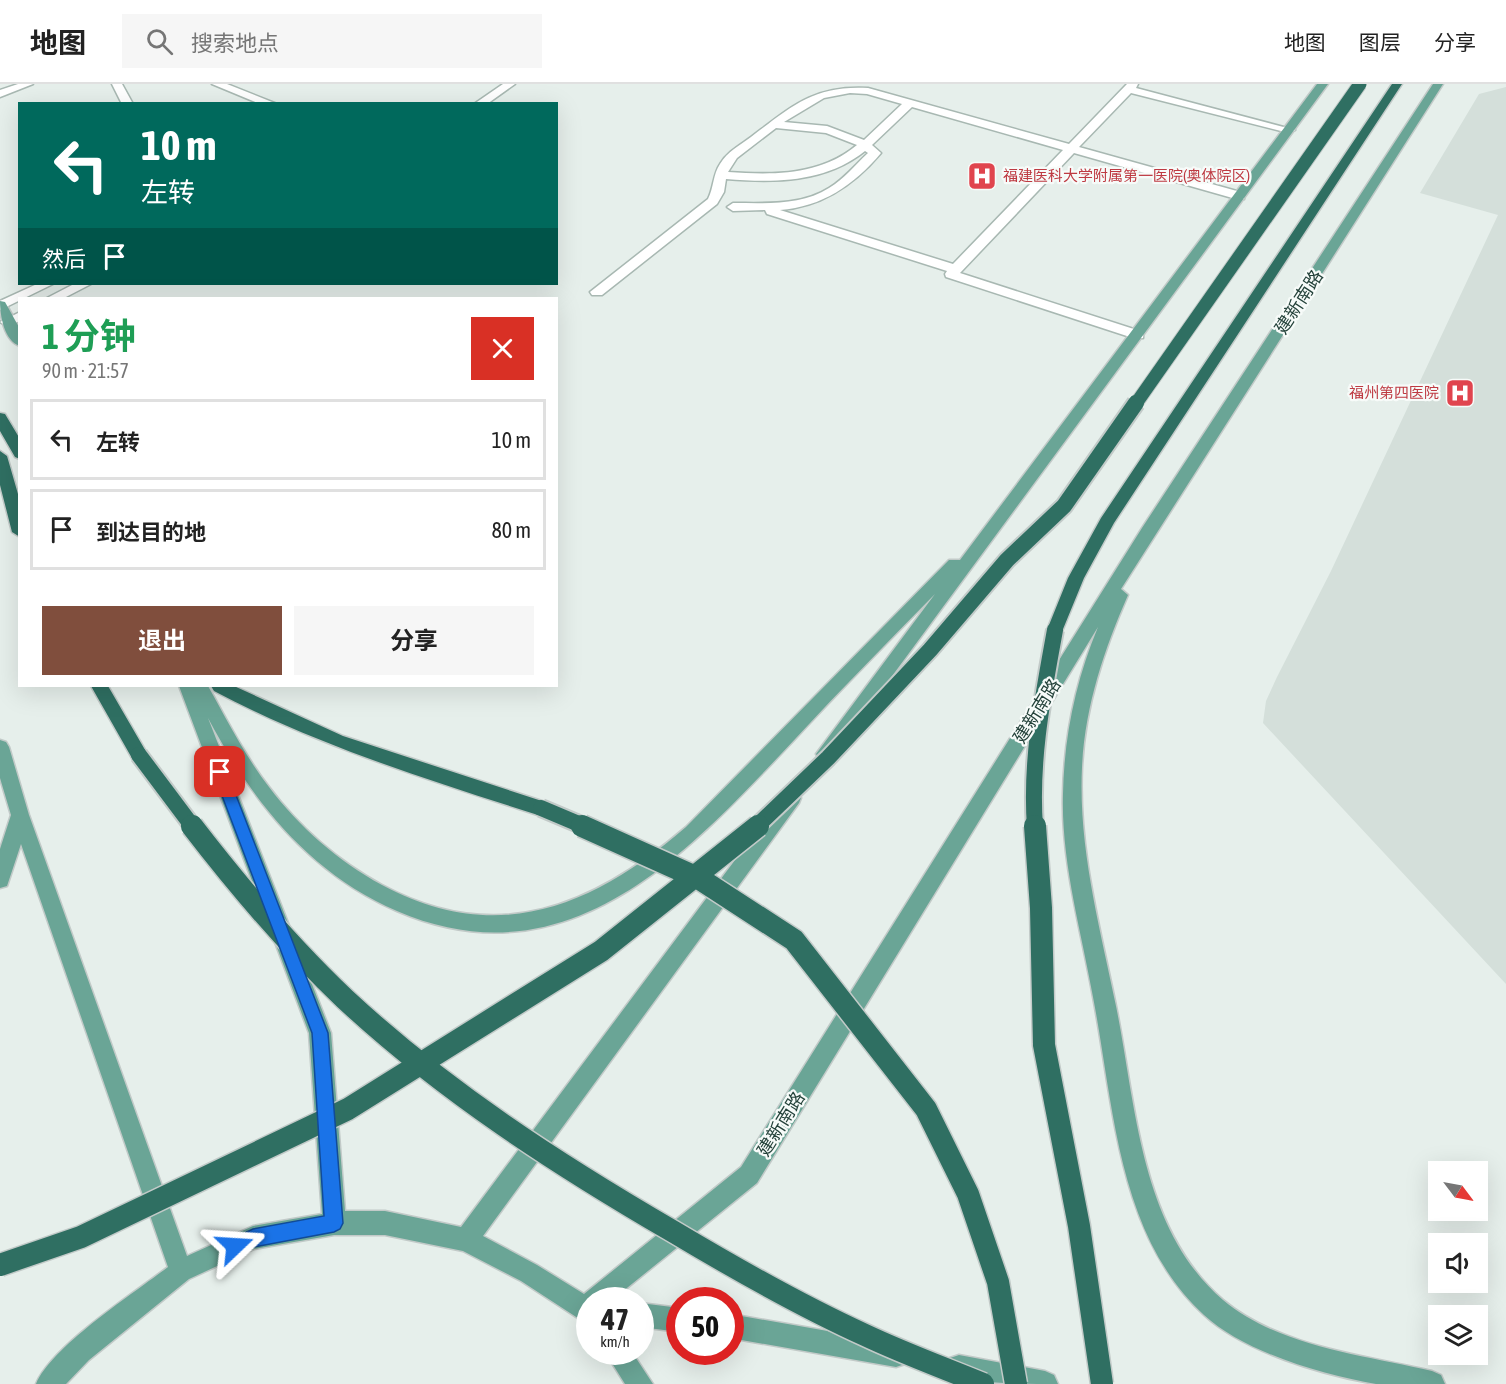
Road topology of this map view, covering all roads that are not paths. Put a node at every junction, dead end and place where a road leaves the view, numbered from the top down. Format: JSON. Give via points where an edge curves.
{"nodes":[{"id":1,"x":28,"y":84,"type":"edge"},
{"id":2,"x":117,"y":84,"type":"edge"},
{"id":3,"x":216,"y":84,"type":"edge"},
{"id":4,"x":510,"y":84,"type":"edge"},
{"id":5,"x":1159,"y":84,"type":"edge"},
{"id":6,"x":1323,"y":84,"type":"edge"},
{"id":7,"x":1360,"y":84,"type":"edge"},
{"id":8,"x":1397,"y":84,"type":"edge"},
{"id":9,"x":1438,"y":84,"type":"edge"},
{"id":10,"x":1130,"y":86,"type":"edge"},
{"id":11,"x":850,"y":87,"type":"edge"},
{"id":12,"x":1182,"y":90,"type":"dead end"},
{"id":13,"x":0,"y":94,"type":"edge"},
{"id":14,"x":127,"y":102,"type":"edge"},
{"id":15,"x":266,"y":102,"type":"edge"},
{"id":16,"x":482,"y":102,"type":"edge"},
{"id":17,"x":910,"y":103,"type":"junction"},
{"id":18,"x":1291,"y":122,"type":"junction"},
{"id":19,"x":773,"y":125,"type":"junction"},
{"id":20,"x":864,"y":144,"type":"junction"},
{"id":21,"x":1071,"y":148,"type":"junction"},
{"id":22,"x":1062,"y":158,"type":"junction"},
{"id":23,"x":720,"y":175,"type":"junction"},
{"id":24,"x":1236,"y":201,"type":"junction"},
{"id":25,"x":733,"y":207,"type":"junction"},
{"id":26,"x":701,"y":211,"type":"junction"},
{"id":27,"x":955,"y":269,"type":"junction"},
{"id":28,"x":44,"y":285,"type":"edge"},
{"id":29,"x":82,"y":285,"type":"edge"},
{"id":30,"x":597,"y":292,"type":"dead end"},
{"id":31,"x":18,"y":297,"type":"edge"},
{"id":32,"x":19,"y":297,"type":"edge"},
{"id":33,"x":56,"y":297,"type":"edge"},
{"id":34,"x":0,"y":306,"type":"edge"},
{"id":35,"x":13,"y":319,"type":"edge"},
{"id":36,"x":18,"y":335,"type":"edge"},
{"id":37,"x":1138,"y":335,"type":"junction"},
{"id":38,"x":0,"y":417,"type":"edge"},
{"id":39,"x":18,"y":450,"type":"edge"},
{"id":40,"x":0,"y":456,"type":"edge"},
{"id":41,"x":1002,"y":516,"type":"junction"},
{"id":42,"x":18,"y":524,"type":"edge"},
{"id":43,"x":1148,"y":532,"type":"junction"},
{"id":44,"x":100,"y":687,"type":"edge"},
{"id":45,"x":187,"y":687,"type":"edge"},
{"id":46,"x":201,"y":687,"type":"edge"},
{"id":47,"x":222,"y":687,"type":"edge"},
{"id":48,"x":0,"y":747,"type":"edge"},
{"id":49,"x":20,"y":815,"type":"junction"},
{"id":50,"x":0,"y":880,"type":"edge"},
{"id":51,"x":334,"y":1223,"type":"junction"},
{"id":52,"x":466,"y":1240,"type":"junction"},
{"id":53,"x":0,"y":1266,"type":"edge"},
{"id":54,"x":181,"y":1271,"type":"junction"},
{"id":55,"x":614,"y":1287,"type":"edge"},
{"id":56,"x":576,"y":1299,"type":"edge"},
{"id":57,"x":744,"y":1328,"type":"edge"},
{"id":58,"x":626,"y":1365,"type":"edge"},
{"id":59,"x":49,"y":1384,"type":"edge"},
{"id":60,"x":640,"y":1384,"type":"edge"},
{"id":61,"x":983,"y":1384,"type":"edge"},
{"id":62,"x":1016,"y":1384,"type":"edge"},
{"id":63,"x":1045,"y":1384,"type":"edge"},
{"id":64,"x":1102,"y":1384,"type":"edge"},
{"id":65,"x":1432,"y":1384,"type":"edge"}],
"edges":[{"from":1,"to":13,"type":"lane"},
{"from":2,"to":14,"type":"lane"},
{"from":3,"to":15,"type":"lane"},
{"from":4,"to":16,"type":"lane"},
{"from":5,"to":12,"type":"lane"},
{"from":6,"to":18,"type":"main road"},
{"from":7,"to":53,"type":"highway","bridge":true,"via":[[1065,506],[1007,561],[852,733],[747,836],[601,951],[348,1109],[81,1238]]},
{"from":8,"to":64,"type":"highway","bridge":true,"via":[[1107,522],[1076,578],[1055,630],[1038,723],[1032,792],[1041,908],[1044,1046],[1079,1226]]},
{"from":9,"to":43,"type":"main road","name":"建新南路"},
{"from":10,"to":18,"type":"lane"},
{"from":10,"to":21,"type":"lane"},
{"from":11,"to":17,"type":"lane"},
{"from":11,"to":19,"type":"lane","via":[[807,99]]},
{"from":17,"to":20,"type":"lane"},
{"from":17,"to":21,"type":"lane"},
{"from":18,"to":24,"type":"main road"},
{"from":19,"to":20,"type":"lane","via":[[820,129]]},
{"from":19,"to":23,"type":"lane","via":[[728,160]]},
{"from":20,"to":23,"type":"lane","via":[[840,163],[806,173]]},
{"from":20,"to":25,"type":"lane","via":[[875,153],[833,191],[819,198],[784,205]]},
{"from":21,"to":22,"type":"lane"},
{"from":21,"to":24,"type":"lane"},
{"from":22,"to":24,"type":"lane"},
{"from":22,"to":27,"type":"lane"},
{"from":23,"to":26,"type":"lane","via":[[718,194]]},
{"from":24,"to":37,"type":"main road"},
{"from":25,"to":26,"type":"lane"},
{"from":25,"to":27,"type":"lane","via":[[796,217]]},
{"from":26,"to":30,"type":"lane"},
{"from":27,"to":37,"type":"lane","via":[[951,274]]},
{"from":28,"to":32,"type":"lane"},
{"from":29,"to":33,"type":"lane"},
{"from":31,"to":34,"type":"lane"},
{"from":34,"to":35,"type":"main road"},
{"from":35,"to":36,"type":"main road"},
{"from":37,"to":41,"type":"main road"},
{"from":38,"to":39,"type":"highway"},
{"from":40,"to":42,"type":"highway"},
{"from":41,"to":46,"type":"main road","via":[[720,804],[662,857],[617,888],[582,905],[521,922],[477,925],[429,915],[384,898],[349,876],[273,806],[246,768]]},
{"from":41,"to":52,"type":"main road"},
{"from":43,"to":55,"type":"main road","name":"建新南路","via":[[749,1175]]},
{"from":43,"to":65,"type":"main road","via":[[1092,659],[1079,710],[1072,767],[1081,879],[1127,1134],[1151,1214],[1179,1266],[1214,1308],[1245,1330],[1284,1346]]},
{"from":44,"to":61,"type":"highway","bridge":true,"via":[[139,755],[252,902],[378,1029],[497,1123],[731,1266],[850,1329]]},
{"from":45,"to":51,"type":"main road","via":[[320,1033]]},
{"from":47,"to":62,"type":"highway","bridge":true,"via":[[256,706],[372,754],[541,808],[646,853],[700,879],[794,940],[926,1109],[968,1194],[994,1271]]},
{"from":48,"to":49,"type":"main road"},
{"from":49,"to":50,"type":"main road"},
{"from":49,"to":54,"type":"main road"},
{"from":51,"to":52,"type":"main road","via":[[385,1223]]},
{"from":51,"to":54,"type":"main road","via":[[253,1238]]},
{"from":52,"to":56,"type":"main road"},
{"from":54,"to":59,"type":"main road","via":[[80,1352]]},
{"from":57,"to":63,"type":"main road"},
{"from":58,"to":60,"type":"main road"}]}
